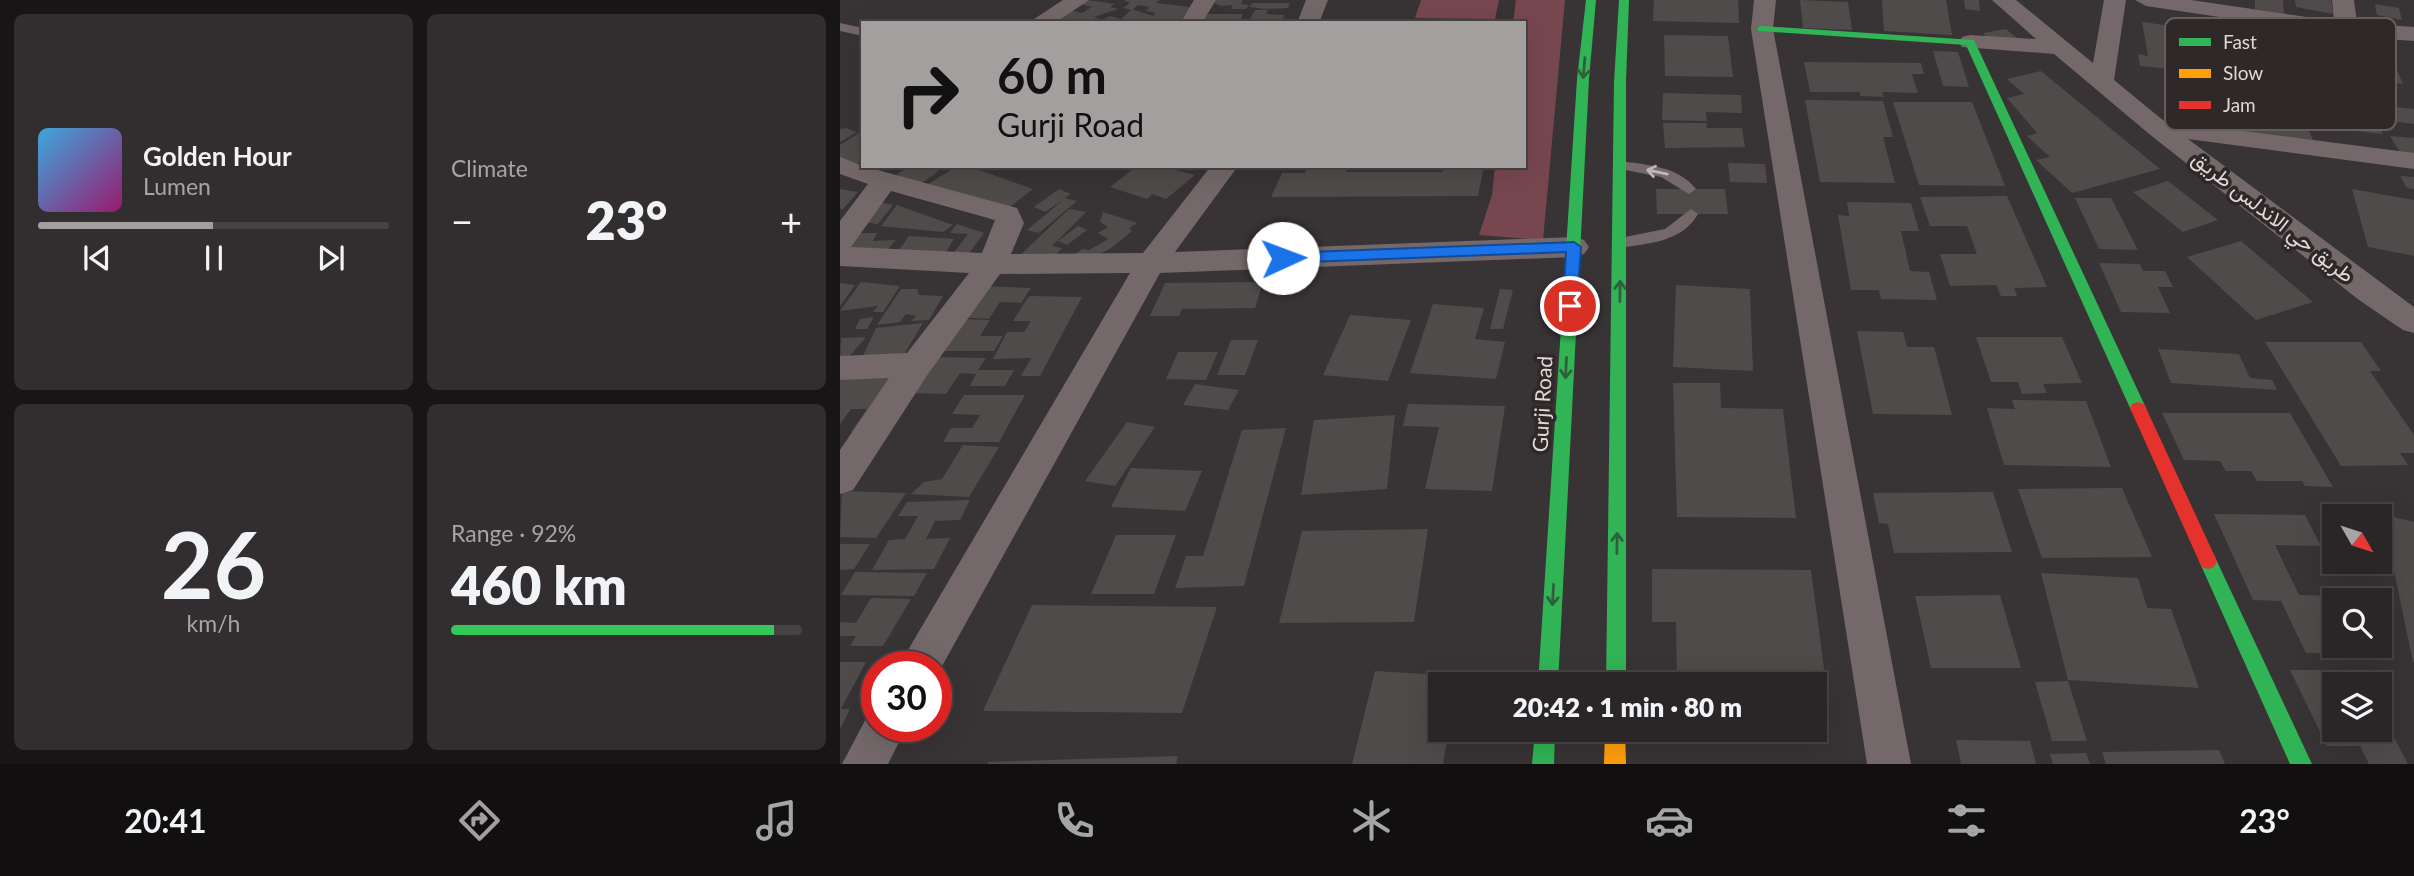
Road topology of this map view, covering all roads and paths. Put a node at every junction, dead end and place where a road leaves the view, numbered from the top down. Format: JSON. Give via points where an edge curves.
{"nodes":[{"id":1,"x":1078,"y":0,"type":"edge"},
{"id":2,"x":1205,"y":0,"type":"edge"},
{"id":3,"x":1317,"y":0,"type":"edge"},
{"id":4,"x":1591,"y":0,"type":"edge"},
{"id":5,"x":1624,"y":0,"type":"edge"},
{"id":6,"x":2003,"y":0,"type":"edge"},
{"id":7,"x":2115,"y":0,"type":"edge"},
{"id":8,"x":2146,"y":0,"type":"edge"},
{"id":9,"x":2343,"y":0,"type":"edge"},
{"id":10,"x":2231,"y":6,"type":"edge"},
{"id":11,"x":1764,"y":14,"type":"edge"},
{"id":12,"x":2291,"y":18,"type":"edge"},
{"id":13,"x":2345,"y":18,"type":"edge"},
{"id":14,"x":1047,"y":21,"type":"edge"},
{"id":15,"x":1192,"y":21,"type":"edge"},
{"id":16,"x":1309,"y":21,"type":"edge"},
{"id":17,"x":840,"y":27,"type":"edge"},
{"id":18,"x":861,"y":32,"type":"edge"},
{"id":19,"x":2396,"y":33,"type":"edge"},
{"id":20,"x":2414,"y":34,"type":"edge"},
{"id":21,"x":1970,"y":42,"type":"junction"},
{"id":22,"x":2057,"y":47,"type":"junction"},
{"id":23,"x":2102,"y":82,"type":"junction"},
{"id":24,"x":2157,"y":128,"type":"junction"},
{"id":25,"x":2165,"y":129,"type":"edge"},
{"id":26,"x":2173,"y":130,"type":"edge"},
{"id":27,"x":2414,"y":161,"type":"edge"},
{"id":28,"x":840,"y":165,"type":"edge"},
{"id":29,"x":1620,"y":165,"type":"junction"},
{"id":30,"x":1223,"y":168,"type":"edge"},
{"id":31,"x":885,"y":181,"type":"junction"},
{"id":32,"x":1689,"y":189,"type":"dead end"},
{"id":33,"x":1692,"y":214,"type":"dead end"},
{"id":34,"x":840,"y":241,"type":"edge"},
{"id":35,"x":1620,"y":243,"type":"junction"},
{"id":36,"x":1574,"y":247,"type":"junction"},
{"id":37,"x":840,"y":256,"type":"edge"},
{"id":38,"x":1151,"y":263,"type":"junction"},
{"id":39,"x":992,"y":264,"type":"junction"},
{"id":40,"x":2414,"y":322,"type":"edge"},
{"id":41,"x":916,"y":365,"type":"junction"},
{"id":42,"x":840,"y":368,"type":"edge"},
{"id":43,"x":840,"y":479,"type":"edge"},
{"id":44,"x":928,"y":651,"type":"edge"},
{"id":45,"x":1549,"y":672,"type":"edge"},
{"id":46,"x":1616,"y":672,"type":"edge"},
{"id":47,"x":1544,"y":742,"type":"edge"},
{"id":48,"x":1615,"y":742,"type":"edge"},
{"id":49,"x":1543,"y":764,"type":"edge"},
{"id":50,"x":1615,"y":764,"type":"edge"},
{"id":51,"x":1889,"y":764,"type":"edge"},
{"id":52,"x":2301,"y":764,"type":"edge"}],
"edges":[{"from":1,"to":14,"type":"street"},
{"from":2,"to":15,"type":"street"},
{"from":3,"to":16,"type":"street"},
{"from":4,"to":36,"type":"main road","name":"Gurji Road","one_way":true},
{"from":5,"to":29,"type":"main road"},
{"from":6,"to":22,"type":"street","name":"طريق حي الاندلس طريق"},
{"from":7,"to":23,"type":"street"},
{"from":8,"to":10,"type":"street"},
{"from":9,"to":13,"type":"street"},
{"from":10,"to":12,"type":"street"},
{"from":11,"to":21,"type":"main road"},
{"from":11,"to":51,"type":"street"},
{"from":17,"to":18,"type":"lane"},
{"from":19,"to":20,"type":"street"},
{"from":21,"to":22,"type":"street"},
{"from":21,"to":52,"type":"main road"},
{"from":22,"to":23,"type":"street","name":"طريق حي الاندلس طريق"},
{"from":23,"to":24,"type":"street","name":"طريق حي الاندلس طريق"},
{"from":24,"to":25,"type":"street"},
{"from":24,"to":40,"type":"street","name":"طريق حي الاندلس طريق"},
{"from":26,"to":27,"type":"street"},
{"from":28,"to":31,"type":"street"},
{"from":32,"to":29,"type":"lane","one_way":true,"via":[[1668,174]]},
{"from":29,"to":35,"type":"main road"},
{"from":30,"to":38,"type":"street"},
{"from":31,"to":34,"type":"street"},
{"from":31,"to":39,"type":"street","via":[[1007,214],[1010,223]]},
{"from":33,"to":35,"type":"lane","via":[[1681,228]]},
{"from":46,"to":35,"type":"main road","one_way":true},
{"from":36,"to":38,"type":"street"},
{"from":36,"to":45,"type":"main road","name":"Gurji Road","one_way":true},
{"from":37,"to":39,"type":"street"},
{"from":38,"to":39,"type":"street"},
{"from":38,"to":44,"type":"street"},
{"from":39,"to":41,"type":"street"},
{"from":41,"to":42,"type":"street"},
{"from":41,"to":43,"type":"street"},
{"from":47,"to":49,"type":"main road"},
{"from":48,"to":50,"type":"main road"}]}
